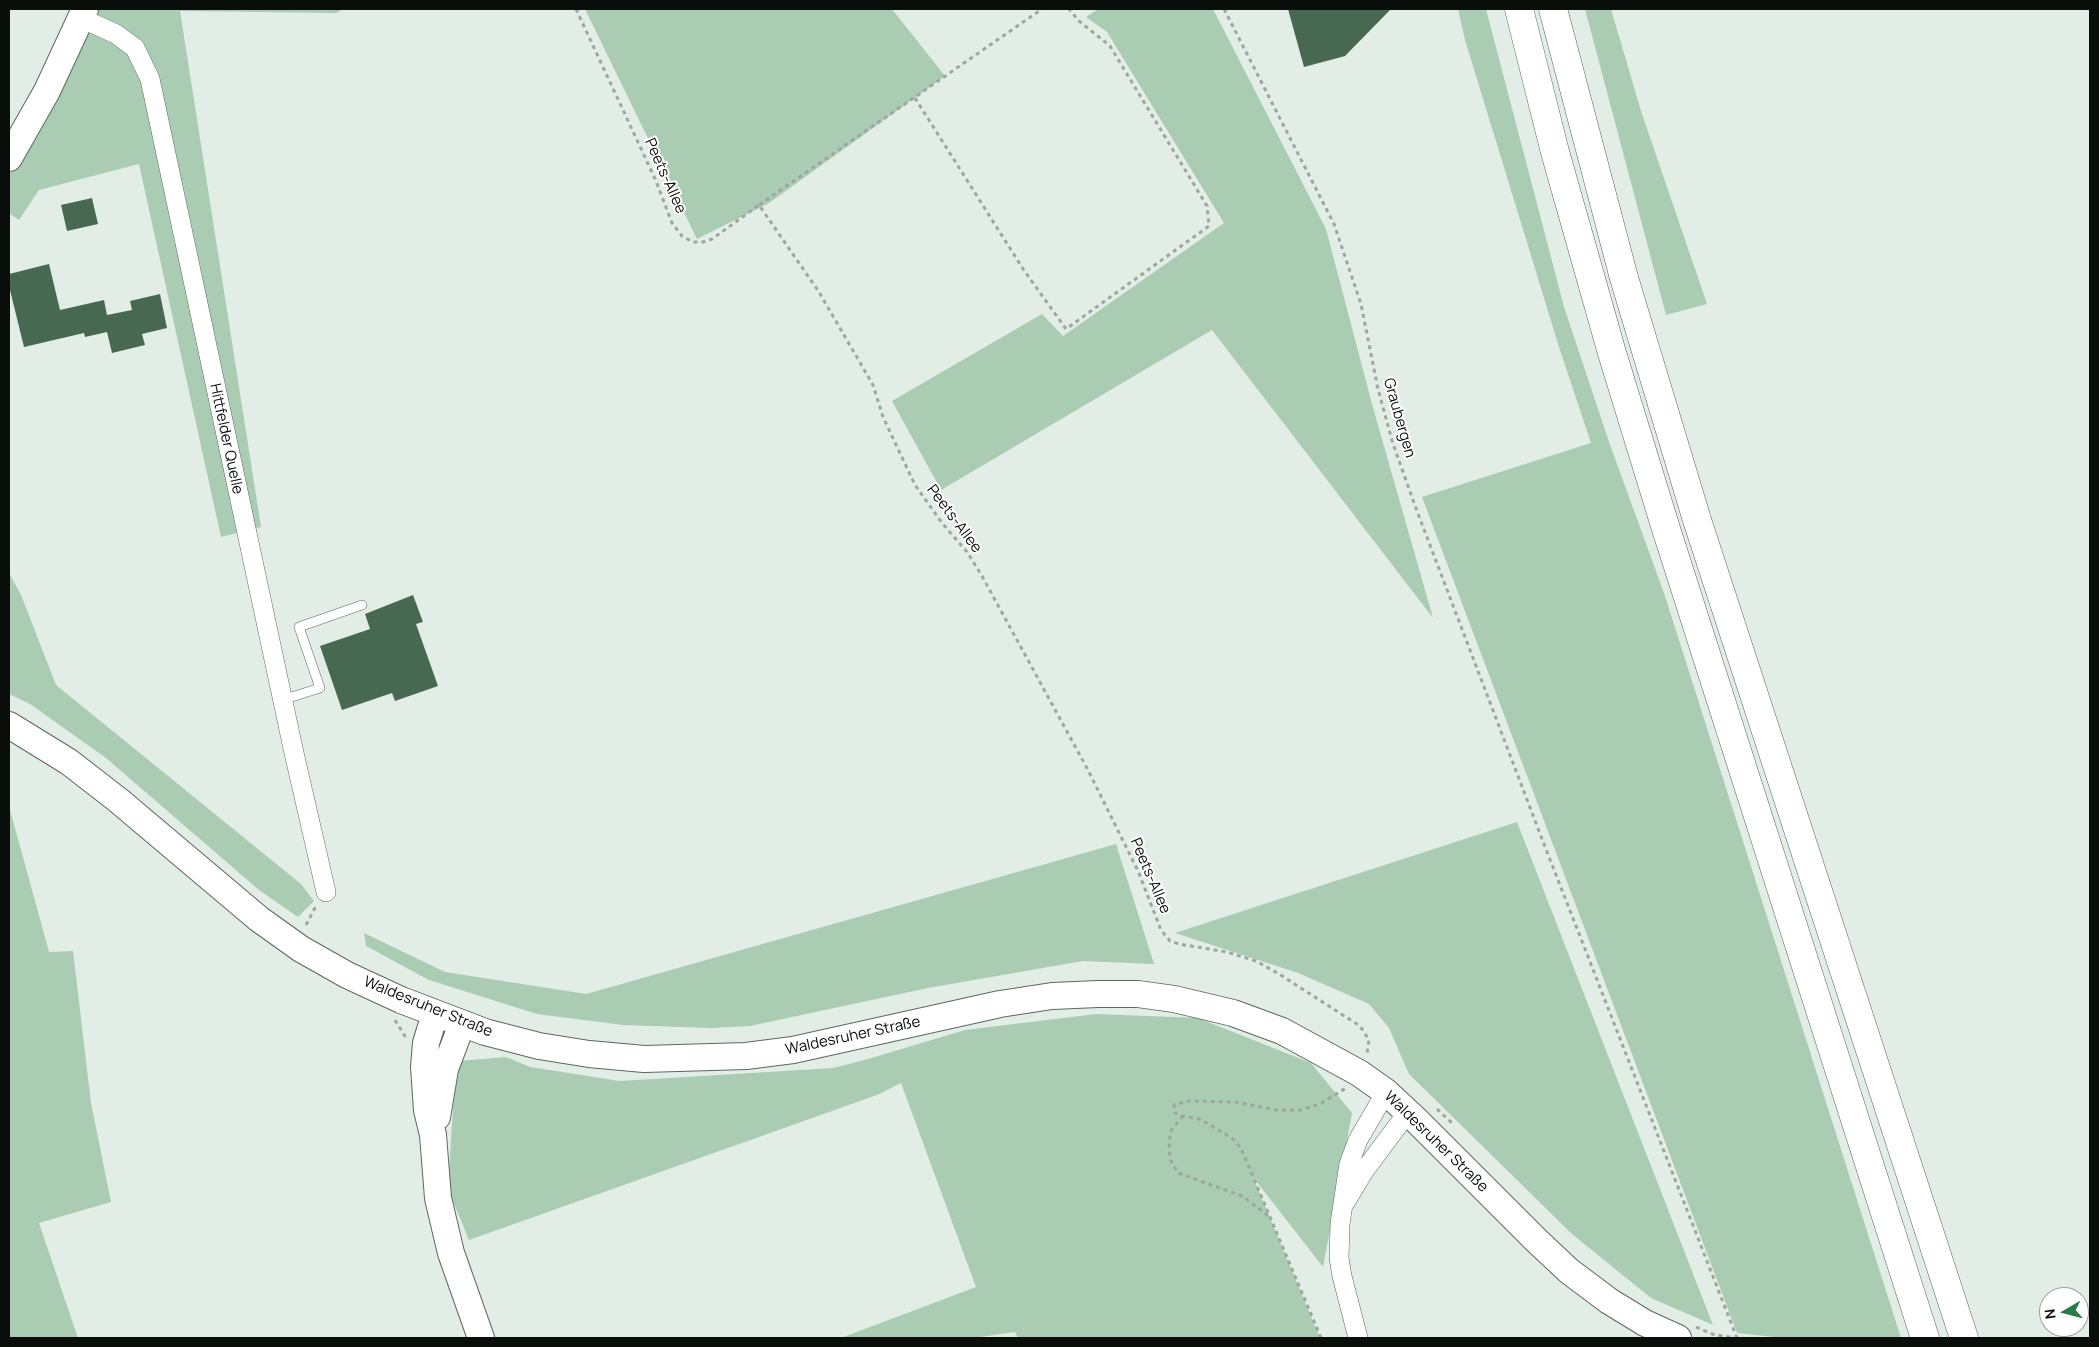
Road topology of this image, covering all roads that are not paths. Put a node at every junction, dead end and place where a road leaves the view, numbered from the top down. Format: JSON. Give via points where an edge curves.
{"nodes":[{"id":1,"x":1519,"y":9,"type":"edge"},
{"id":2,"x":1553,"y":9,"type":"edge"},
{"id":3,"x":83,"y":13,"type":"edge"},
{"id":4,"x":9,"y":158,"type":"edge"},
{"id":5,"x":362,"y":605,"type":"dead end"},
{"id":6,"x":282,"y":700,"type":"junction"},
{"id":7,"x":9,"y":725,"type":"edge"},
{"id":8,"x":326,"y":892,"type":"dead end"},
{"id":9,"x":435,"y":1014,"type":"junction"},
{"id":10,"x":462,"y":1024,"type":"junction"},
{"id":11,"x":1386,"y":1092,"type":"junction"},
{"id":12,"x":1408,"y":1112,"type":"junction"},
{"id":13,"x":433,"y":1134,"type":"junction"},
{"id":14,"x":1344,"y":1204,"type":"junction"},
{"id":15,"x":1960,"y":1327,"type":"edge"},
{"id":16,"x":1686,"y":1332,"type":"edge"},
{"id":17,"x":1924,"y":1332,"type":"edge"},
{"id":18,"x":481,"y":1338,"type":"edge"},
{"id":19,"x":1358,"y":1338,"type":"edge"}],
"edges":[{"from":1,"to":17,"type":"highway","via":[[1555,152],[1612,353]]},
{"from":2,"to":15,"type":"highway","via":[[1624,278],[1697,520]]},
{"from":3,"to":4,"type":"street","via":[[47,91]]},
{"from":3,"to":6,"type":"street","name":"Hittfelder Quelle","via":[[135,48],[150,79]]},
{"from":5,"to":6,"type":"lane","via":[[299,627],[320,688]]},
{"from":6,"to":8,"type":"street","name":"Hittfelder Quelle"},
{"from":7,"to":9,"type":"street","name":"Waldesruher Straße","via":[[69,762],[259,919],[301,948],[347,975]]},
{"from":9,"to":10,"type":"street","name":"Waldesruher Straße"},
{"from":9,"to":13,"type":"street","via":[[426,1043],[424,1067],[427,1110]]},
{"from":10,"to":11,"type":"street","name":"Waldesruher Straße","via":[[538,1046],[588,1054],[644,1059],[712,1058],[793,1050],[1000,1004],[1052,996],[1138,994],[1174,999],[1233,1014],[1282,1031],[1353,1069]]},
{"from":10,"to":13,"type":"street","via":[[445,1069]]},
{"from":11,"to":12,"type":"street","name":"Waldesruher Straße"},
{"from":11,"to":14,"type":"street","via":[[1358,1140],[1344,1186]]},
{"from":12,"to":14,"type":"street"},
{"from":12,"to":16,"type":"street","name":"Waldesruher Straße","via":[[1570,1271],[1645,1323]]},
{"from":13,"to":18,"type":"street","via":[[438,1198],[452,1253]]},
{"from":14,"to":19,"type":"street","via":[[1339,1258]]}]}
